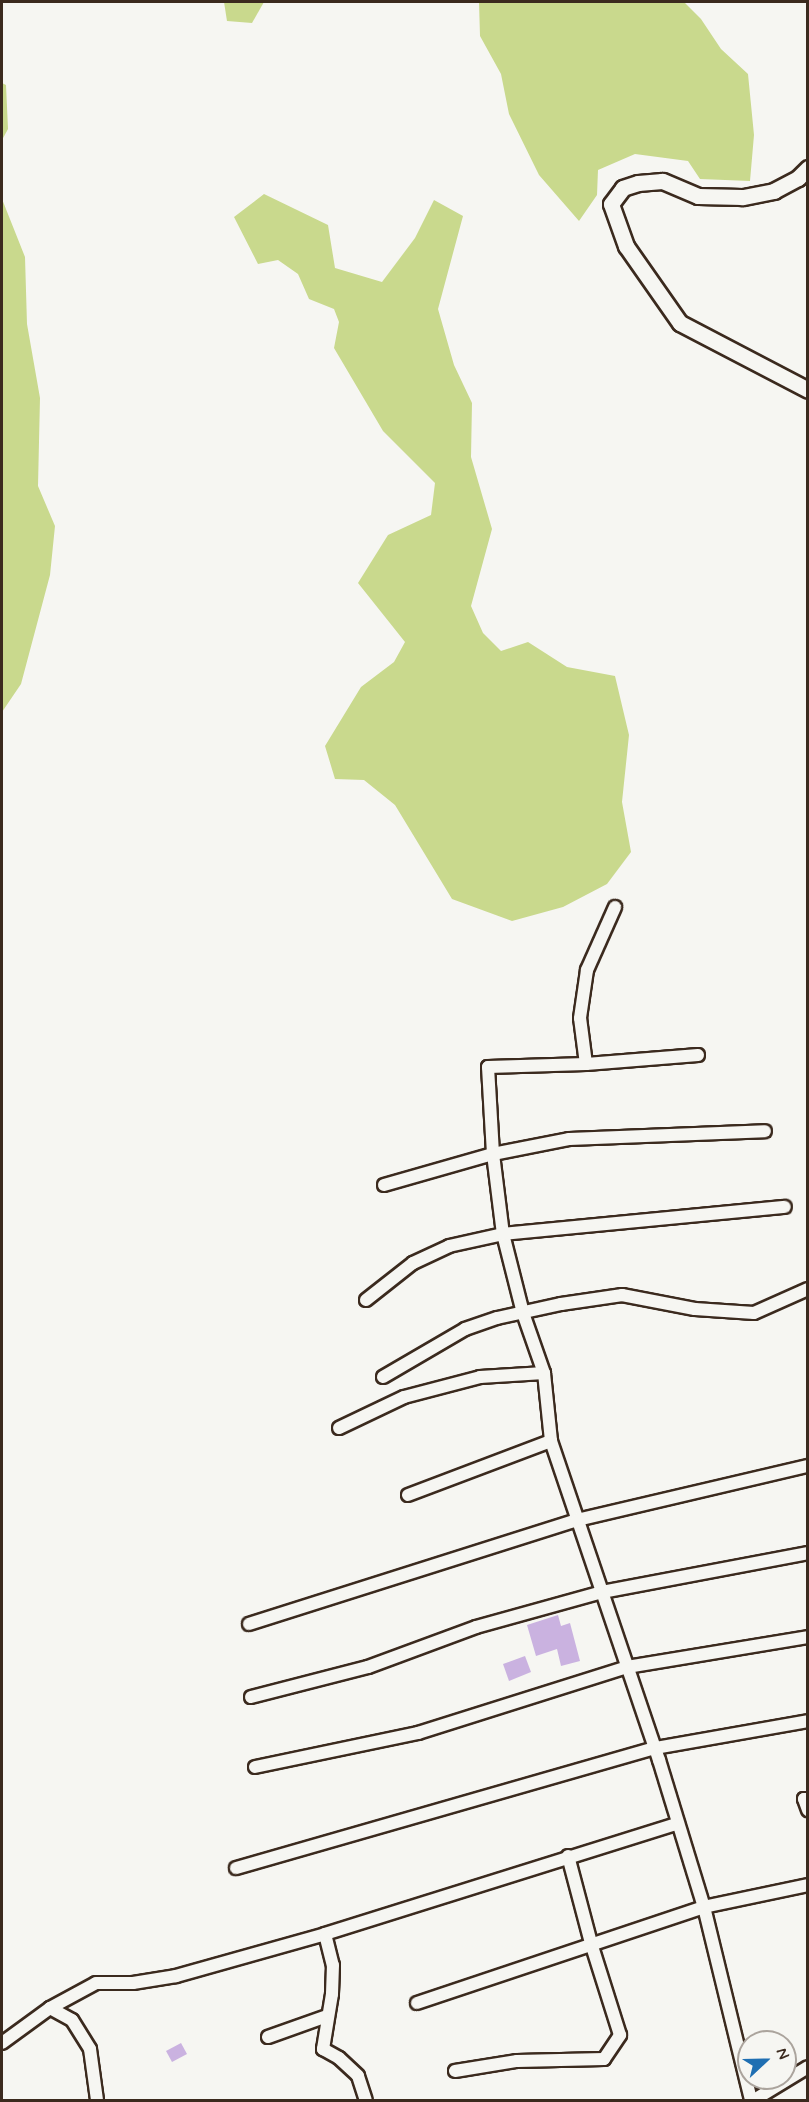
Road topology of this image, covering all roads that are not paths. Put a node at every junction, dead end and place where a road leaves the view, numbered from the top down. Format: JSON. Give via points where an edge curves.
{"nodes":[{"id":1,"x":807,"y":168,"type":"edge"},
{"id":2,"x":807,"y":390,"type":"edge"},
{"id":3,"x":615,"y":907,"type":"dead end"},
{"id":4,"x":698,"y":1055,"type":"dead end"},
{"id":5,"x":586,"y":1064,"type":"junction"},
{"id":6,"x":765,"y":1131,"type":"dead end"},
{"id":7,"x":492,"y":1154,"type":"junction"},
{"id":8,"x":384,"y":1185,"type":"dead end"},
{"id":9,"x":784,"y":1207,"type":"dead end"},
{"id":10,"x":503,"y":1234,"type":"junction"},
{"id":11,"x":807,"y":1289,"type":"edge"},
{"id":12,"x":366,"y":1300,"type":"dead end"},
{"id":13,"x":523,"y":1313,"type":"junction"},
{"id":14,"x":544,"y":1373,"type":"junction"},
{"id":15,"x":383,"y":1377,"type":"dead end"},
{"id":16,"x":339,"y":1428,"type":"dead end"},
{"id":17,"x":550,"y":1441,"type":"junction"},
{"id":18,"x":807,"y":1466,"type":"edge"},
{"id":19,"x":408,"y":1495,"type":"dead end"},
{"id":20,"x":577,"y":1520,"type":"junction"},
{"id":21,"x":807,"y":1553,"type":"edge"},
{"id":22,"x":602,"y":1592,"type":"junction"},
{"id":23,"x":249,"y":1624,"type":"dead end"},
{"id":24,"x":807,"y":1637,"type":"edge"},
{"id":25,"x":627,"y":1667,"type":"junction"},
{"id":26,"x":251,"y":1697,"type":"dead end"},
{"id":27,"x":807,"y":1721,"type":"edge"},
{"id":28,"x":655,"y":1748,"type":"junction"},
{"id":29,"x":255,"y":1767,"type":"dead end"},
{"id":30,"x":807,"y":1799,"type":"edge"},
{"id":31,"x":807,"y":1810,"type":"edge"},
{"id":32,"x":677,"y":1824,"type":"junction"},
{"id":33,"x":568,"y":1856,"type":"junction"},
{"id":34,"x":236,"y":1868,"type":"dead end"},
{"id":35,"x":807,"y":1885,"type":"edge"},
{"id":36,"x":704,"y":1907,"type":"junction"},
{"id":37,"x":325,"y":1934,"type":"junction"},
{"id":38,"x":591,"y":1943,"type":"junction"},
{"id":39,"x":417,"y":2003,"type":"dead end"},
{"id":40,"x":50,"y":2008,"type":"junction"},
{"id":41,"x":327,"y":2016,"type":"junction"},
{"id":42,"x":268,"y":2037,"type":"dead end"},
{"id":43,"x":2,"y":2043,"type":"edge"},
{"id":44,"x":807,"y":2067,"type":"edge"},
{"id":45,"x":455,"y":2071,"type":"dead end"},
{"id":46,"x":97,"y":2100,"type":"edge"},
{"id":47,"x":366,"y":2100,"type":"edge"},
{"id":48,"x":753,"y":2100,"type":"edge"}],
"edges":[{"from":1,"to":2,"type":"street","via":[[798,178],[774,191],[742,197],[698,196],[662,181],[623,188],[611,204],[626,246],[680,323]]},
{"from":3,"to":5,"type":"street","via":[[587,970],[580,1018]]},
{"from":4,"to":5,"type":"street"},
{"from":5,"to":7,"type":"street","via":[[488,1067]]},
{"from":6,"to":7,"type":"street","via":[[569,1139]]},
{"from":7,"to":8,"type":"street"},
{"from":7,"to":10,"type":"street"},
{"from":9,"to":10,"type":"street"},
{"from":10,"to":12,"type":"street","via":[[449,1246],[413,1263]]},
{"from":10,"to":13,"type":"street"},
{"from":11,"to":13,"type":"street","via":[[754,1313],[696,1309],[622,1295]]},
{"from":13,"to":14,"type":"street"},
{"from":13,"to":15,"type":"street","via":[[465,1329]]},
{"from":14,"to":16,"type":"street","via":[[480,1377],[404,1397]]},
{"from":14,"to":17,"type":"street"},
{"from":17,"to":19,"type":"street"},
{"from":17,"to":20,"type":"street"},
{"from":18,"to":20,"type":"street"},
{"from":20,"to":22,"type":"street"},
{"from":20,"to":23,"type":"street"},
{"from":21,"to":22,"type":"street"},
{"from":22,"to":25,"type":"street"},
{"from":22,"to":26,"type":"street","via":[[476,1627],[368,1667]]},
{"from":24,"to":25,"type":"street"},
{"from":25,"to":28,"type":"street"},
{"from":25,"to":29,"type":"street","via":[[418,1733]]},
{"from":27,"to":28,"type":"street"},
{"from":28,"to":32,"type":"street"},
{"from":28,"to":34,"type":"street"},
{"from":30,"to":31,"type":"street"},
{"from":32,"to":33,"type":"street"},
{"from":32,"to":36,"type":"street"},
{"from":33,"to":37,"type":"street"},
{"from":33,"to":38,"type":"street"},
{"from":35,"to":36,"type":"street"},
{"from":36,"to":38,"type":"street"},
{"from":36,"to":48,"type":"street"},
{"from":37,"to":40,"type":"street","via":[[176,1976],[133,1983],[96,1983]]},
{"from":37,"to":41,"type":"street","via":[[333,1965]]},
{"from":38,"to":39,"type":"street"},
{"from":38,"to":45,"type":"street","via":[[620,2035],[604,2059],[517,2061]]},
{"from":40,"to":43,"type":"street"},
{"from":40,"to":46,"type":"street","via":[[72,2020],[90,2049]]},
{"from":41,"to":42,"type":"street"},
{"from":41,"to":47,"type":"street","via":[[323,2049],[358,2076]]},
{"from":44,"to":48,"type":"street"}]}
